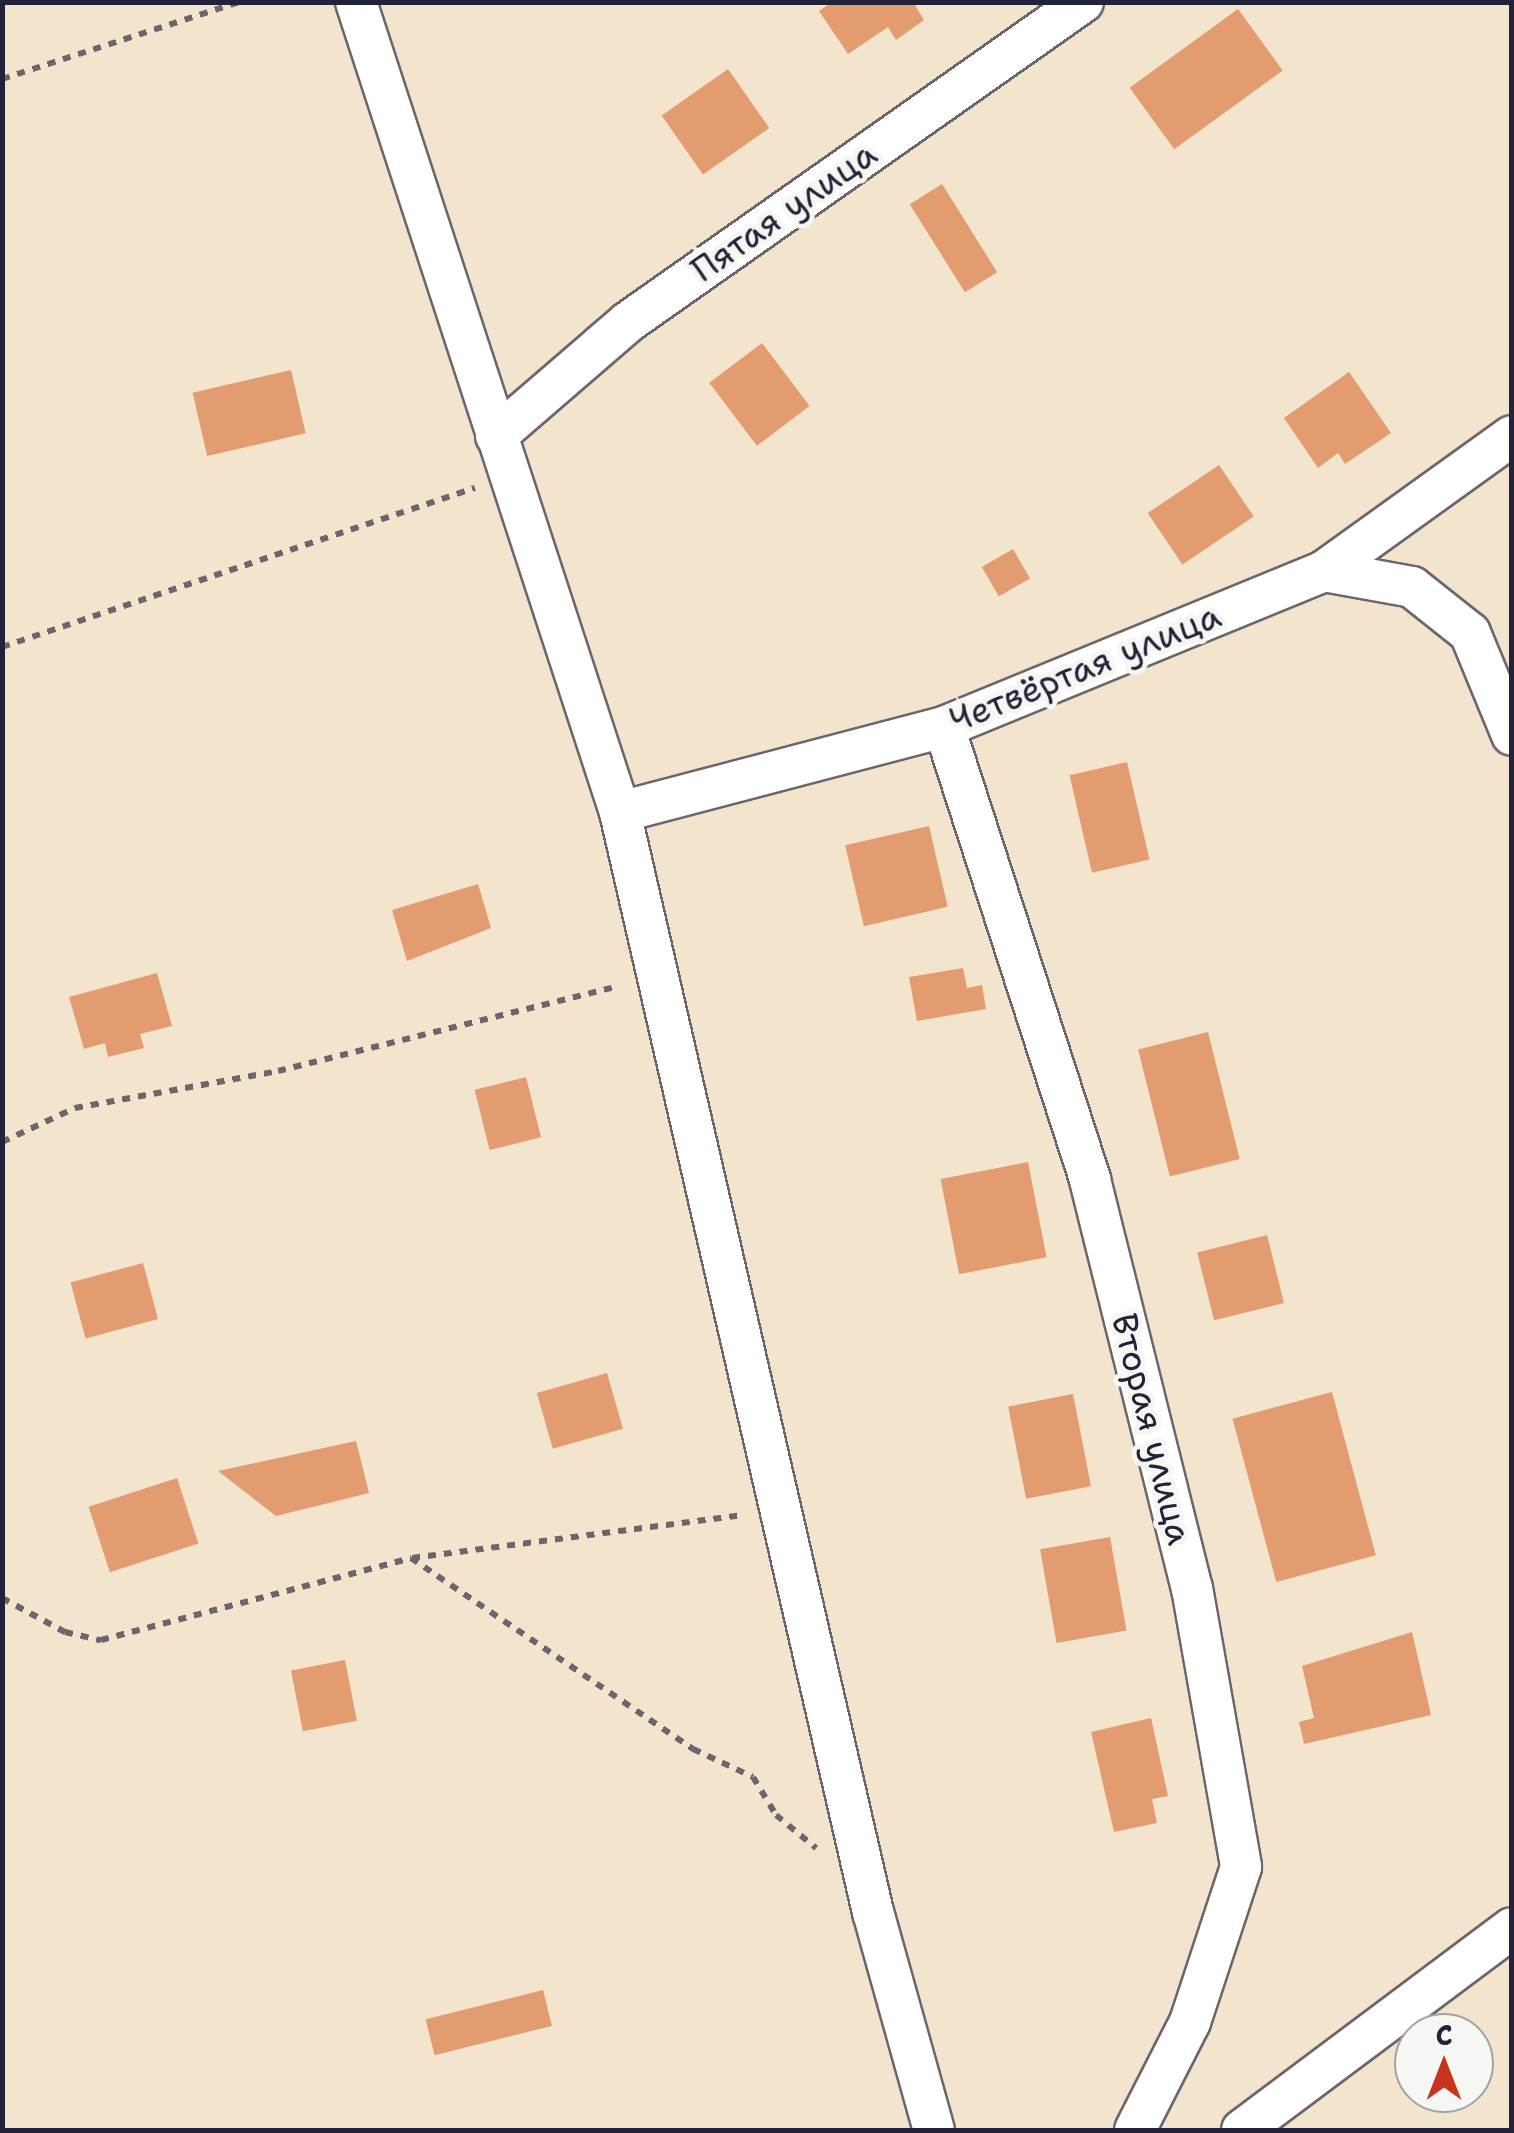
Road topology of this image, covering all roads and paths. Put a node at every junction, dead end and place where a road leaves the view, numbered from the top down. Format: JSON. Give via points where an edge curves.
{"nodes":[{"id":1,"x":240,"y":2,"type":"edge"},
{"id":2,"x":356,"y":2,"type":"edge"},
{"id":3,"x":1082,"y":2,"type":"edge"},
{"id":4,"x":2,"y":78,"type":"edge"},
{"id":5,"x":496,"y":436,"type":"junction"},
{"id":6,"x":1512,"y":436,"type":"edge"},
{"id":7,"x":510,"y":477,"type":"junction"},
{"id":8,"x":1324,"y":570,"type":"junction"},
{"id":9,"x":2,"y":647,"type":"edge"},
{"id":10,"x":944,"y":727,"type":"junction"},
{"id":11,"x":1512,"y":734,"type":"edge"},
{"id":12,"x":620,"y":812,"type":"junction"},
{"id":13,"x":664,"y":1002,"type":"junction"},
{"id":14,"x":2,"y":1142,"type":"edge"},
{"id":15,"x":785,"y":1528,"type":"junction"},
{"id":16,"x":411,"y":1558,"type":"junction"},
{"id":17,"x":2,"y":1598,"type":"edge"},
{"id":18,"x":823,"y":1854,"type":"dead end"},
{"id":19,"x":1512,"y":1928,"type":"edge"},
{"id":20,"x":934,"y":2130,"type":"edge"},
{"id":21,"x":1136,"y":2130,"type":"edge"},
{"id":22,"x":1242,"y":2130,"type":"edge"}],
"edges":[{"from":1,"to":4,"type":"path"},
{"from":2,"to":5,"type":"street"},
{"from":3,"to":5,"type":"street","name":"Пятая улица","via":[[628,322]]},
{"from":5,"to":7,"type":"street"},
{"from":6,"to":8,"type":"street","name":"Четвёртая улица"},
{"from":7,"to":9,"type":"path"},
{"from":7,"to":12,"type":"street"},
{"from":8,"to":10,"type":"street","name":"Четвёртая улица"},
{"from":8,"to":11,"type":"street","via":[[1412,587],[1470,632]]},
{"from":10,"to":12,"type":"street","name":"Четвёртая улица"},
{"from":10,"to":21,"type":"street","name":"Вторая улица","via":[[1090,1180],[1192,1588],[1241,1867],[1190,2022]]},
{"from":12,"to":13,"type":"street"},
{"from":13,"to":14,"type":"path","via":[[608,982],[278,1071],[75,1108]]},
{"from":13,"to":15,"type":"street"},
{"from":15,"to":16,"type":"path","via":[[748,1514],[680,1516]]},
{"from":15,"to":20,"type":"street"},
{"from":16,"to":17,"type":"path","via":[[101,1640],[65,1632]]},
{"from":16,"to":18,"type":"path","via":[[693,1750],[753,1777],[776,1815]]},
{"from":19,"to":22,"type":"street"}]}
